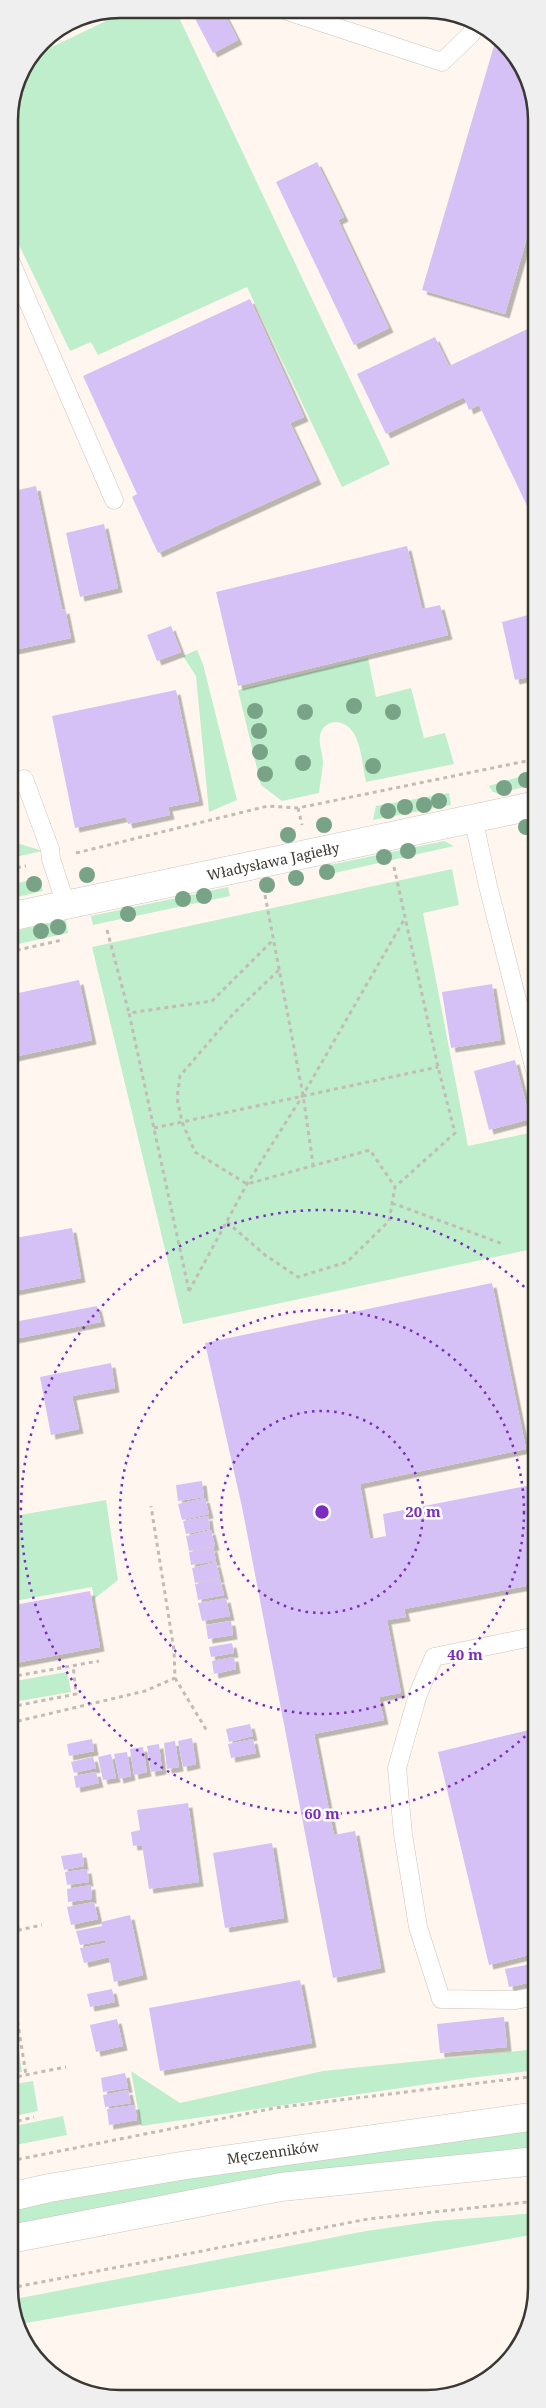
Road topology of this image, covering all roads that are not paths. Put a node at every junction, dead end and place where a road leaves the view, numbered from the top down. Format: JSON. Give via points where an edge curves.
{"nodes":[{"id":1,"x":308,"y":18,"type":"edge"},
{"id":2,"x":473,"y":29,"type":"edge"},
{"id":3,"x":18,"y":279,"type":"edge"},
{"id":4,"x":114,"y":500,"type":"dead end"},
{"id":5,"x":24,"y":779,"type":"dead end"},
{"id":6,"x":528,"y":807,"type":"edge"},
{"id":7,"x":473,"y":818,"type":"junction"},
{"id":8,"x":66,"y":905,"type":"junction"},
{"id":9,"x":18,"y":915,"type":"edge"},
{"id":10,"x":528,"y":1043,"type":"edge"},
{"id":11,"x":528,"y":1638,"type":"edge"},
{"id":12,"x":528,"y":1998,"type":"edge"},
{"id":13,"x":528,"y":2117,"type":"edge"},
{"id":14,"x":528,"y":2163,"type":"edge"},
{"id":15,"x":18,"y":2195,"type":"edge"},
{"id":16,"x":18,"y":2237,"type":"edge"}],
"edges":[{"from":1,"to":2,"type":"lane","via":[[442,62]]},
{"from":3,"to":4,"type":"lane"},
{"from":5,"to":8,"type":"lane","via":[[50,849]]},
{"from":6,"to":7,"type":"main road","name":"Władysława Jagiełły"},
{"from":7,"to":8,"type":"main road","name":"Władysława Jagiełły"},
{"from":7,"to":10,"type":"lane"},
{"from":8,"to":9,"type":"main road","name":"Władysława Jagiełły"},
{"from":11,"to":12,"type":"lane","via":[[434,1657],[418,1694],[398,1768],[403,1834],[418,1927],[441,1999]]},
{"from":13,"to":15,"type":"main road","name":"Męczenników","via":[[196,2163]]},
{"from":14,"to":16,"type":"main road","via":[[281,2187]]}]}
